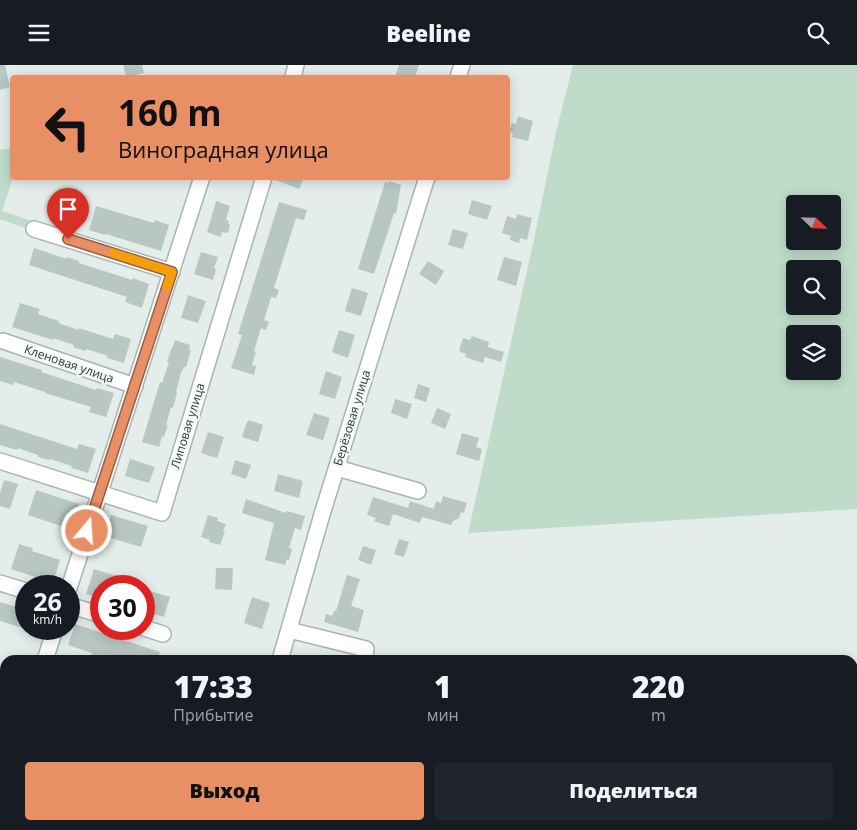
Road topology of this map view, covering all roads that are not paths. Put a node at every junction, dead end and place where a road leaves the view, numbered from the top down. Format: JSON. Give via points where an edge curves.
{"nodes":[{"id":1,"x":201,"y":180,"type":"edge"},
{"id":2,"x":263,"y":180,"type":"edge"},
{"id":3,"x":426,"y":180,"type":"edge"},
{"id":4,"x":34,"y":229,"type":"dead end"},
{"id":5,"x":172,"y":272,"type":"junction"},
{"id":6,"x":3,"y":341,"type":"dead end"},
{"id":7,"x":135,"y":386,"type":"junction"},
{"id":8,"x":0,"y":461,"type":"edge"},
{"id":9,"x":336,"y":468,"type":"junction"},
{"id":10,"x":418,"y":491,"type":"dead end"},
{"id":11,"x":100,"y":493,"type":"junction"},
{"id":12,"x":73,"y":575,"type":"edge"},
{"id":13,"x":0,"y":583,"type":"edge"},
{"id":14,"x":15,"y":588,"type":"edge"},
{"id":15,"x":289,"y":630,"type":"junction"},
{"id":16,"x":155,"y":631,"type":"edge"},
{"id":17,"x":163,"y":634,"type":"dead end"},
{"id":18,"x":51,"y":640,"type":"edge"},
{"id":19,"x":47,"y":655,"type":"edge"},
{"id":20,"x":282,"y":655,"type":"edge"},
{"id":21,"x":365,"y":655,"type":"edge"}],
"edges":[{"from":1,"to":5,"type":"street"},
{"from":2,"to":11,"type":"street","name":"Липовая улица","via":[[162,513]]},
{"from":3,"to":9,"type":"street","name":"Берёзовая улица"},
{"from":4,"to":5,"type":"street"},
{"from":5,"to":7,"type":"street"},
{"from":6,"to":7,"type":"street","name":"Кленовая улица"},
{"from":7,"to":11,"type":"street"},
{"from":8,"to":11,"type":"street","name":"Липовая улица"},
{"from":9,"to":10,"type":"street"},
{"from":9,"to":15,"type":"street","name":"Берёзовая улица"},
{"from":11,"to":12,"type":"street"},
{"from":13,"to":14,"type":"street"},
{"from":15,"to":20,"type":"street","name":"Берёзовая улица"},
{"from":15,"to":21,"type":"street","via":[[366,649]]},
{"from":16,"to":17,"type":"street"},
{"from":18,"to":19,"type":"street"}]}
